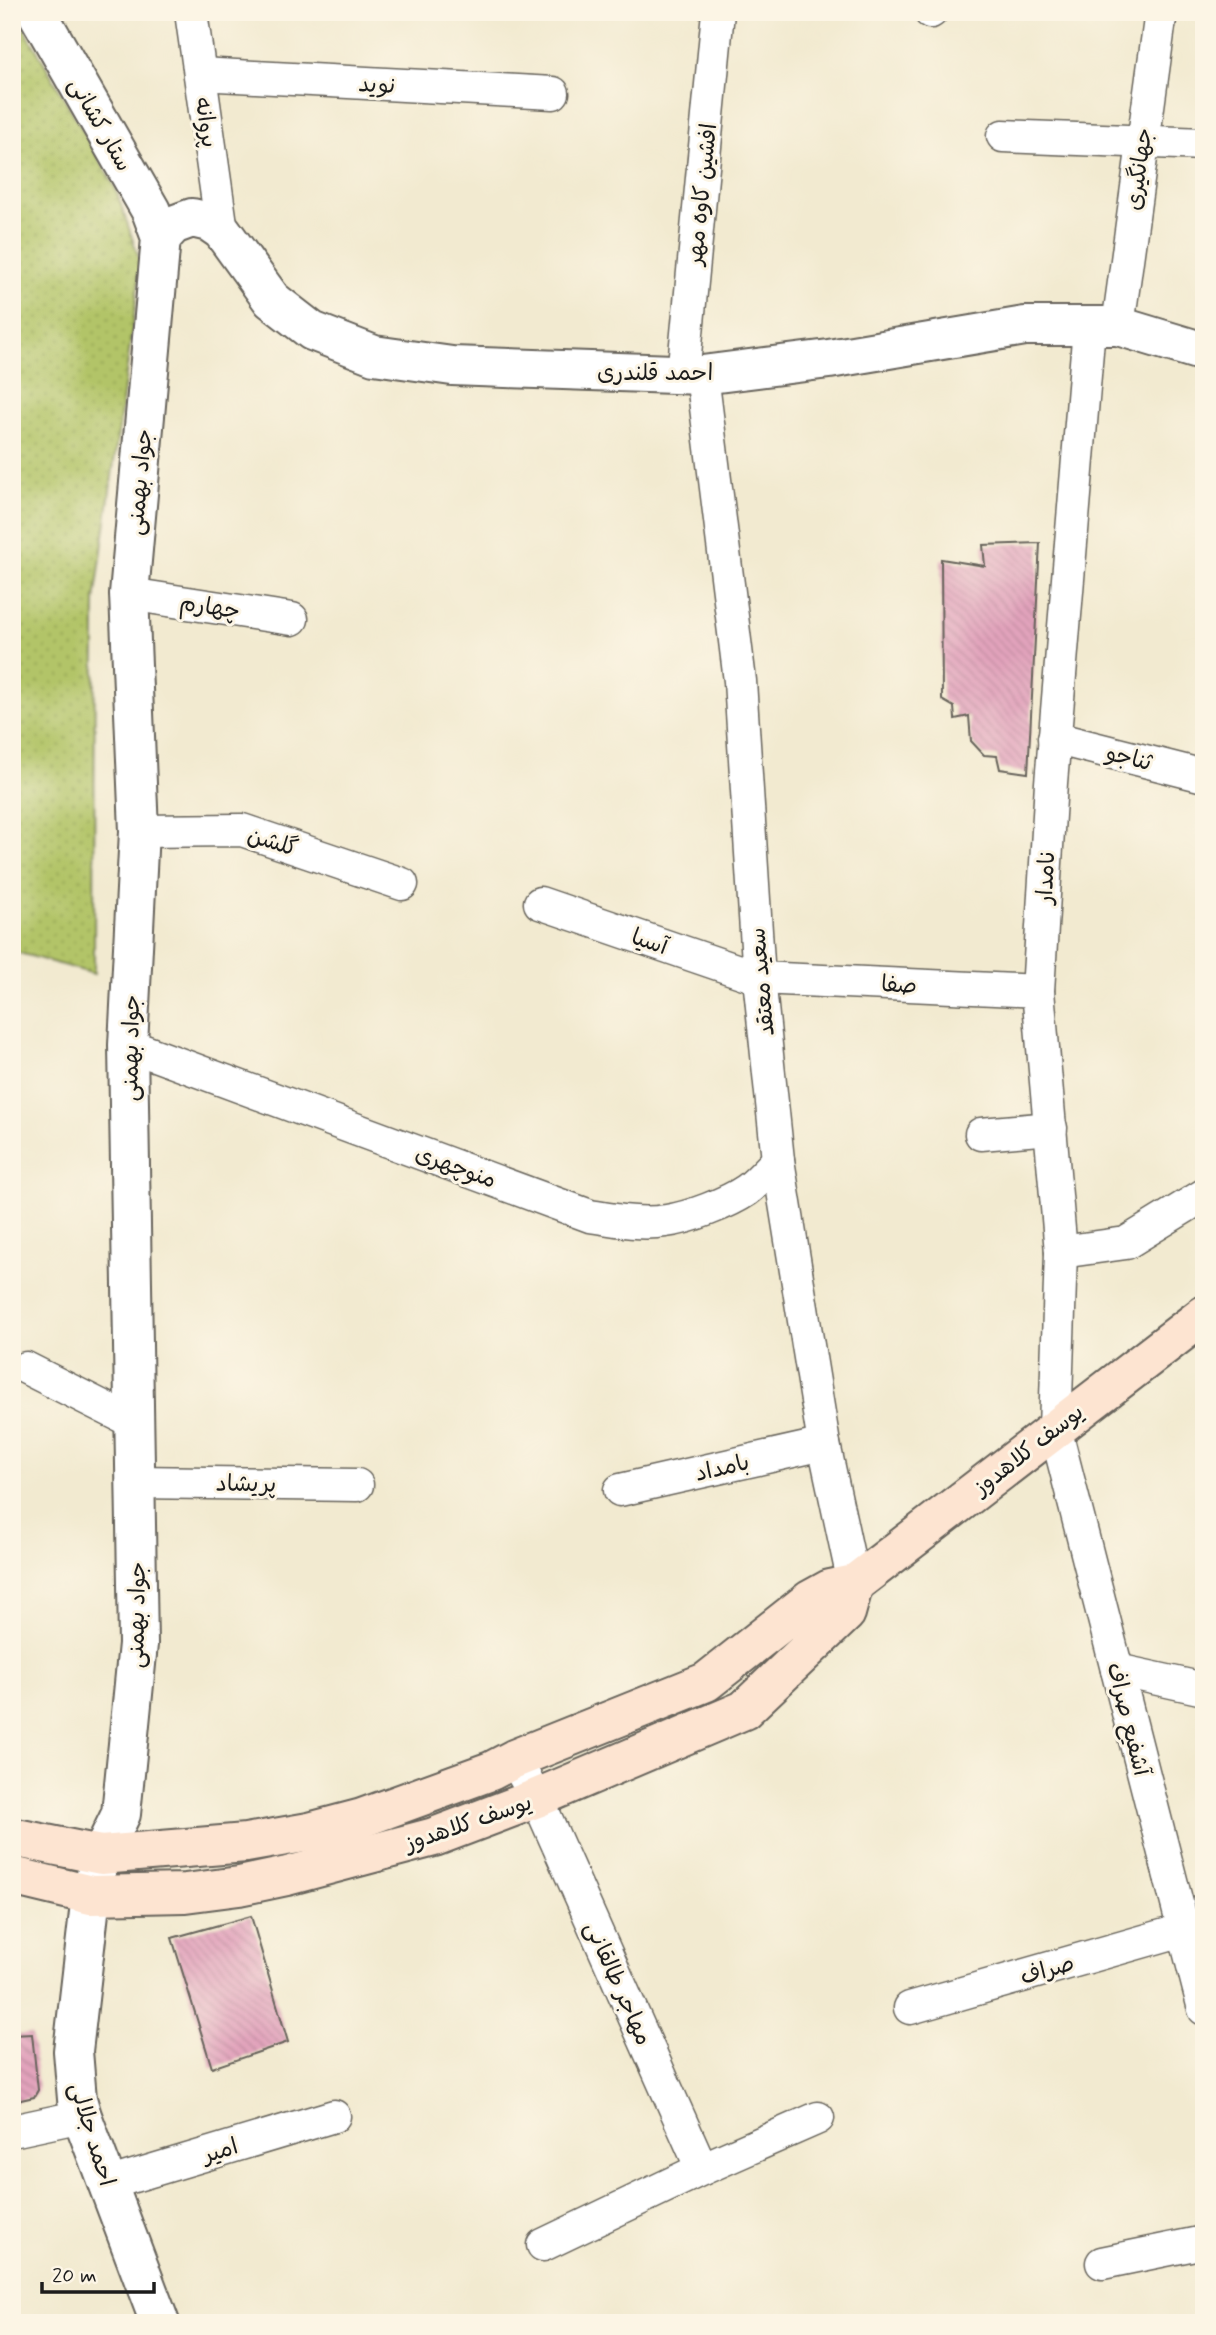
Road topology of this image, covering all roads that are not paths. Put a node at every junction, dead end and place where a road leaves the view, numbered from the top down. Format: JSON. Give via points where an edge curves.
{"nodes":[{"id":1,"x":37,"y":12,"type":"edge"},
{"id":2,"x":191,"y":12,"type":"edge"},
{"id":3,"x":719,"y":12,"type":"edge"},
{"id":4,"x":1161,"y":12,"type":"edge"},
{"id":5,"x":200,"y":74,"type":"junction"},
{"id":6,"x":553,"y":93,"type":"dead end"},
{"id":7,"x":1003,"y":136,"type":"dead end"},
{"id":8,"x":1142,"y":142,"type":"junction"},
{"id":9,"x":1204,"y":144,"type":"edge"},
{"id":10,"x":222,"y":231,"type":"junction"},
{"id":11,"x":162,"y":238,"type":"junction"},
{"id":12,"x":1103,"y":326,"type":"junction"},
{"id":13,"x":1204,"y":352,"type":"edge"},
{"id":14,"x":693,"y":375,"type":"junction"},
{"id":15,"x":129,"y":593,"type":"junction"},
{"id":16,"x":292,"y":619,"type":"dead end"},
{"id":17,"x":1054,"y":738,"type":"junction"},
{"id":18,"x":1204,"y":776,"type":"edge"},
{"id":19,"x":139,"y":831,"type":"junction"},
{"id":20,"x":402,"y":884,"type":"dead end"},
{"id":21,"x":540,"y":903,"type":"dead end"},
{"id":22,"x":759,"y":978,"type":"junction"},
{"id":23,"x":1038,"y":991,"type":"junction"},
{"id":24,"x":128,"y":1045,"type":"junction"},
{"id":25,"x":1051,"y":1128,"type":"junction"},
{"id":26,"x":981,"y":1134,"type":"dead end"},
{"id":27,"x":778,"y":1160,"type":"junction"},
{"id":28,"x":1204,"y":1195,"type":"edge"},
{"id":29,"x":1061,"y":1252,"type":"junction"},
{"id":30,"x":1204,"y":1315,"type":"edge"},
{"id":31,"x":26,"y":1368,"type":"dead end"},
{"id":32,"x":135,"y":1423,"type":"junction"},
{"id":33,"x":1055,"y":1429,"type":"junction"},
{"id":34,"x":824,"y":1444,"type":"junction"},
{"id":35,"x":136,"y":1482,"type":"junction"},
{"id":36,"x":357,"y":1485,"type":"dead end"},
{"id":37,"x":620,"y":1490,"type":"dead end"},
{"id":38,"x":854,"y":1584,"type":"junction"},
{"id":39,"x":1116,"y":1670,"type":"junction"},
{"id":40,"x":1204,"y":1689,"type":"edge"},
{"id":41,"x":514,"y":1759,"type":"junction"},
{"id":42,"x":537,"y":1798,"type":"junction"},
{"id":43,"x":12,"y":1837,"type":"edge"},
{"id":44,"x":102,"y":1855,"type":"junction"},
{"id":45,"x":12,"y":1876,"type":"edge"},
{"id":46,"x":91,"y":1895,"type":"junction"},
{"id":47,"x":1184,"y":1930,"type":"junction"},
{"id":48,"x":910,"y":2007,"type":"dead end"},
{"id":49,"x":1204,"y":2009,"type":"edge"},
{"id":50,"x":82,"y":2116,"type":"junction"},
{"id":51,"x":334,"y":2116,"type":"dead end"},
{"id":52,"x":818,"y":2118,"type":"dead end"},
{"id":53,"x":12,"y":2131,"type":"edge"},
{"id":54,"x":702,"y":2169,"type":"junction"},
{"id":55,"x":107,"y":2184,"type":"junction"},
{"id":56,"x":1204,"y":2242,"type":"edge"},
{"id":57,"x":543,"y":2245,"type":"dead end"},
{"id":58,"x":1102,"y":2263,"type":"dead end"},
{"id":59,"x":160,"y":2323,"type":"edge"}],
"edges":[{"from":1,"to":11,"type":"street","name":"ستار کشانی"},
{"from":2,"to":5,"type":"street","name":"پروانه"},
{"from":3,"to":14,"type":"street","name":"افشین کاوه مهر"},
{"from":4,"to":8,"type":"street","name":"جهانگیری"},
{"from":5,"to":6,"type":"street","name":"نوید"},
{"from":5,"to":10,"type":"street","name":"پروانه"},
{"from":7,"to":8,"type":"street"},
{"from":8,"to":9,"type":"street"},
{"from":8,"to":12,"type":"street","name":"جهانگیری"},
{"from":10,"to":11,"type":"street","via":[[192,218],[173,225]]},
{"from":10,"to":14,"type":"street","name":"احمد قلندری","via":[[272,300],[312,331],[374,355],[452,366]]},
{"from":11,"to":15,"type":"street","name":"جواد بهمنی"},
{"from":12,"to":13,"type":"street","name":"احمد قلندری"},
{"from":12,"to":14,"type":"street","name":"احمد قلندری","via":[[1025,326],[829,359]]},
{"from":12,"to":17,"type":"street","name":"نامدار"},
{"from":14,"to":22,"type":"street","name":"سعید معتقد","via":[[740,681]]},
{"from":15,"to":16,"type":"street","name":"چهارم"},
{"from":15,"to":19,"type":"street","name":"جواد بهمنی"},
{"from":17,"to":18,"type":"street","name":"ثناجو"},
{"from":17,"to":23,"type":"street","name":"نامدار"},
{"from":19,"to":20,"type":"street","name":"گلشن","via":[[242,830]]},
{"from":19,"to":24,"type":"street","name":"جواد بهمنی"},
{"from":21,"to":22,"type":"street","name":"آسیا"},
{"from":22,"to":23,"type":"street","name":"صفا"},
{"from":22,"to":27,"type":"street","name":"سعید معتقد"},
{"from":23,"to":25,"type":"street","name":"نامدار"},
{"from":24,"to":27,"type":"street","name":"منوچهری","via":[[590,1216],[666,1222],[744,1192]]},
{"from":24,"to":32,"type":"street","name":"جواد بهمنی"},
{"from":25,"to":26,"type":"street"},
{"from":25,"to":29,"type":"street","name":"نامدار"},
{"from":27,"to":34,"type":"street","name":"سعید معتقد"},
{"from":28,"to":29,"type":"street","via":[[1126,1242]]},
{"from":29,"to":33,"type":"street","name":"نامدار"},
{"from":30,"to":33,"type":"main road","name":"یوسف کلاهدوز"},
{"from":31,"to":32,"type":"street"},
{"from":32,"to":35,"type":"street","name":"جواد بهمنی"},
{"from":33,"to":38,"type":"main road","name":"یوسف کلاهدوز"},
{"from":33,"to":39,"type":"street","name":"آشفیع صراف"},
{"from":34,"to":37,"type":"street","name":"بامداد"},
{"from":34,"to":38,"type":"street","name":"سعید معتقد"},
{"from":35,"to":36,"type":"street","name":"پریشاد"},
{"from":35,"to":44,"type":"street","name":"جواد بهمنی","via":[[138,1644],[121,1814]]},
{"from":38,"to":41,"type":"main road","name":"یوسف کلاهدوز","via":[[830,1589],[810,1600],[706,1682]]},
{"from":38,"to":42,"type":"main road","name":"یوسف کلاهدوز","via":[[846,1613],[744,1710]]},
{"from":39,"to":40,"type":"street"},
{"from":39,"to":47,"type":"street","name":"آشفیع صراف"},
{"from":41,"to":42,"type":"street","name":"مهاجر طالقانی"},
{"from":41,"to":44,"type":"main road","name":"یوسف کلاهدوز","via":[[362,1818],[309,1832],[246,1843]]},
{"from":42,"to":46,"type":"main road","name":"یوسف کلاهدوز","via":[[434,1838],[288,1876],[185,1893]]},
{"from":42,"to":54,"type":"street","name":"مهاجر طالقانی"},
{"from":43,"to":44,"type":"main road","name":"یوسف کلاهدوز"},
{"from":44,"to":46,"type":"street","name":"جواد بهمنی"},
{"from":45,"to":46,"type":"main road","name":"یوسف کلاهدوز"},
{"from":46,"to":50,"type":"street","name":"احمد جلالی","via":[[73,2051]]},
{"from":47,"to":48,"type":"street","name":"صراف"},
{"from":47,"to":49,"type":"street","name":"آشفیع صراف"},
{"from":50,"to":53,"type":"street"},
{"from":50,"to":55,"type":"street","name":"احمد جلالی"},
{"from":51,"to":55,"type":"street","name":"امیر"},
{"from":52,"to":54,"type":"street"},
{"from":54,"to":57,"type":"street"},
{"from":55,"to":59,"type":"street","name":"احمد جلالی"},
{"from":56,"to":58,"type":"street"}]}
